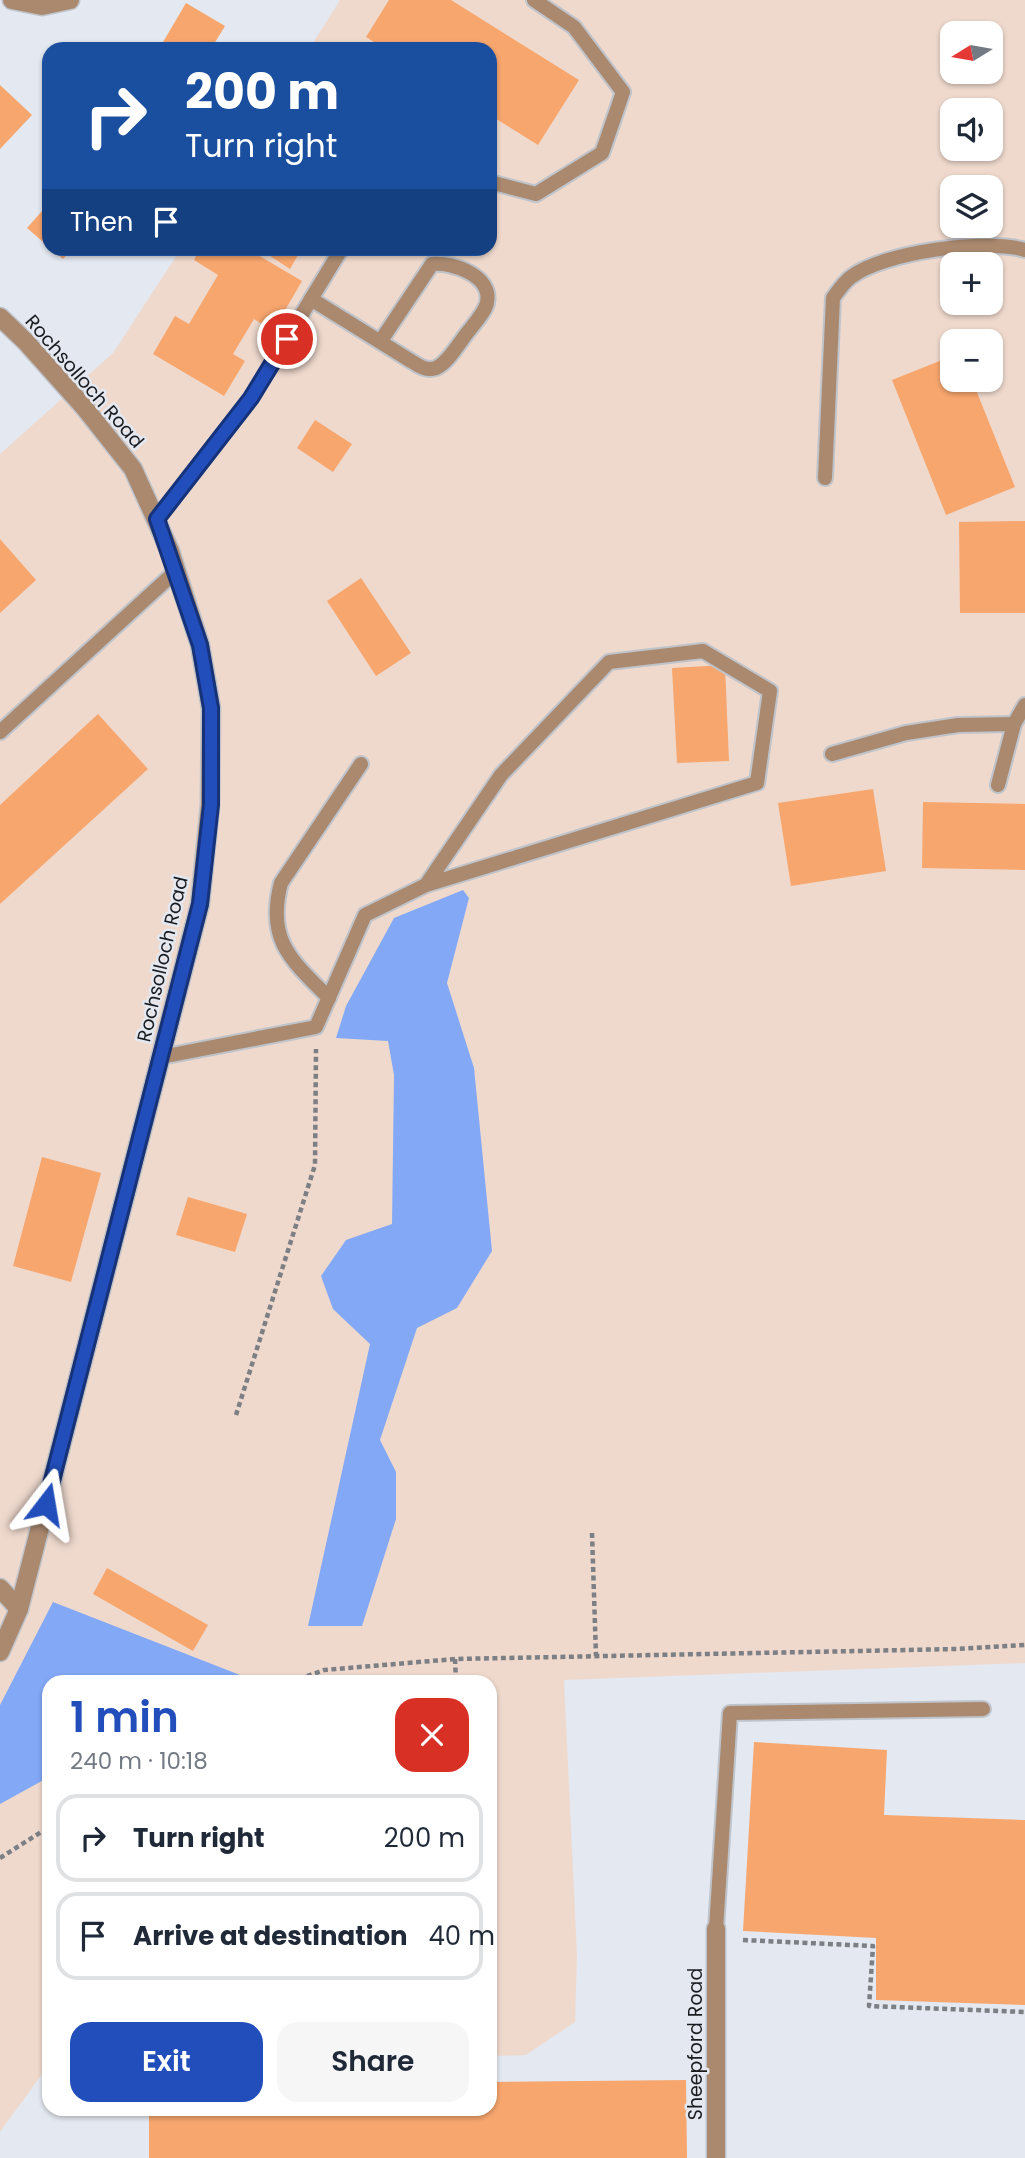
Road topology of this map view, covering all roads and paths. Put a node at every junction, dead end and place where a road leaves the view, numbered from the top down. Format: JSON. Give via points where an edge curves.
{"nodes":[{"id":1,"x":12,"y":0,"type":"edge"},
{"id":2,"x":70,"y":0,"type":"edge"},
{"id":3,"x":534,"y":0,"type":"edge"},
{"id":4,"x":497,"y":184,"type":"edge"},
{"id":5,"x":1025,"y":250,"type":"edge"},
{"id":6,"x":337,"y":256,"type":"edge"},
{"id":7,"x":311,"y":299,"type":"junction"},
{"id":8,"x":0,"y":317,"type":"edge"},
{"id":9,"x":380,"y":342,"type":"junction"},
{"id":10,"x":825,"y":478,"type":"dead end"},
{"id":11,"x":157,"y":519,"type":"junction"},
{"id":12,"x":176,"y":572,"type":"junction"},
{"id":13,"x":1025,"y":705,"type":"edge"},
{"id":14,"x":1014,"y":724,"type":"junction"},
{"id":15,"x":0,"y":732,"type":"edge"},
{"id":16,"x":832,"y":754,"type":"dead end"},
{"id":17,"x":361,"y":764,"type":"dead end"},
{"id":18,"x":998,"y":785,"type":"dead end"},
{"id":19,"x":426,"y":885,"type":"junction"},
{"id":20,"x":329,"y":998,"type":"junction"},
{"id":21,"x":316,"y":1027,"type":"junction"},
{"id":22,"x":161,"y":1056,"type":"junction"},
{"id":23,"x":236,"y":1415,"type":"dead end"},
{"id":24,"x":592,"y":1533,"type":"dead end"},
{"id":25,"x":0,"y":1588,"type":"edge"},
{"id":26,"x":19,"y":1609,"type":"junction"},
{"id":27,"x":1025,"y":1645,"type":"edge"},
{"id":28,"x":0,"y":1652,"type":"edge"},
{"id":29,"x":596,"y":1656,"type":"junction"},
{"id":30,"x":455,"y":1659,"type":"junction"},
{"id":31,"x":310,"y":1675,"type":"edge"},
{"id":32,"x":456,"y":1675,"type":"edge"},
{"id":33,"x":983,"y":1709,"type":"dead end"},
{"id":34,"x":42,"y":1831,"type":"edge"},
{"id":35,"x":0,"y":1858,"type":"edge"},
{"id":36,"x":716,"y":1934,"type":"junction"},
{"id":37,"x":1025,"y":2012,"type":"edge"},
{"id":38,"x":716,"y":2158,"type":"edge"}],
"edges":[{"from":1,"to":2,"type":"street","via":[[42,6]]},
{"from":3,"to":4,"type":"lane","via":[[574,27],[623,92],[602,153],[536,194]]},
{"from":5,"to":10,"type":"lane","via":[[986,247],[908,254],[878,262],[850,277],[833,298]]},
{"from":6,"to":7,"type":"lane"},
{"from":7,"to":9,"type":"lane"},
{"from":7,"to":11,"type":"lane","via":[[251,398]]},
{"from":8,"to":11,"type":"street","name":"Rochsolloch Road","via":[[117,448],[133,469]]},
{"from":9,"to":9,"type":"lane","via":[[426,369],[438,367],[487,305],[487,290],[476,276],[444,263],[432,264]]},
{"from":11,"to":12,"type":"street","name":"Rochsolloch Road"},
{"from":12,"to":15,"type":"lane"},
{"from":12,"to":22,"type":"street","name":"Rochsolloch Road","via":[[200,645],[211,708],[211,805],[200,904]]},
{"from":13,"to":14,"type":"lane"},
{"from":14,"to":16,"type":"lane","via":[[958,725],[906,733]]},
{"from":14,"to":18,"type":"lane"},
{"from":17,"to":20,"type":"lane","via":[[281,883],[275,906],[276,929],[284,947]]},
{"from":19,"to":19,"type":"lane","via":[[757,783],[770,691],[702,651],[610,662],[501,775]]},
{"from":19,"to":20,"type":"lane","via":[[365,915]]},
{"from":20,"to":21,"type":"lane"},
{"from":21,"to":22,"type":"lane"},
{"from":21,"to":23,"type":"path","via":[[314,1166]]},
{"from":22,"to":26,"type":"street","name":"Rochsolloch Road"},
{"from":24,"to":29,"type":"path"},
{"from":25,"to":26,"type":"street"},
{"from":26,"to":28,"type":"street","name":"Rochsolloch Road"},
{"from":27,"to":29,"type":"path"},
{"from":29,"to":30,"type":"path"},
{"from":30,"to":31,"type":"path"},
{"from":30,"to":32,"type":"path"},
{"from":33,"to":36,"type":"lane","via":[[730,1713]]},
{"from":34,"to":35,"type":"path"},
{"from":36,"to":37,"type":"path","via":[[873,1946],[869,2006]]},
{"from":36,"to":38,"type":"street","name":"Sheepford Road"}]}
